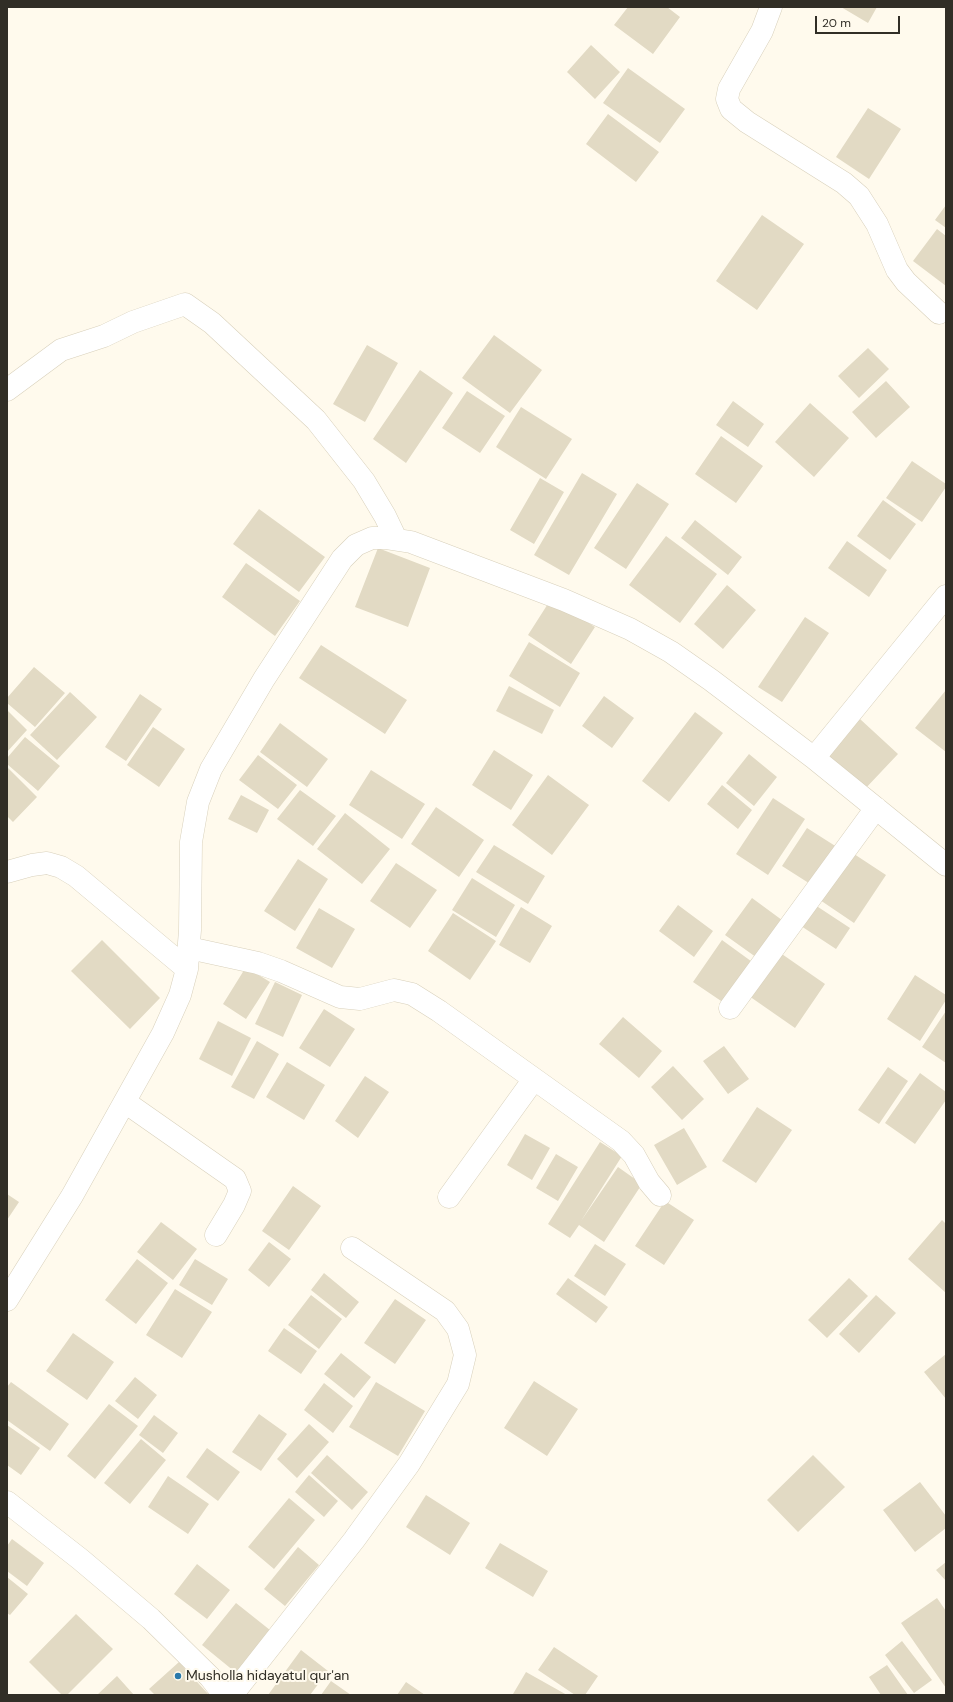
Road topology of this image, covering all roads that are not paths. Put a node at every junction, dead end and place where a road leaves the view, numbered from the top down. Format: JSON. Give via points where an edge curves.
{"nodes":[{"id":1,"x":771,"y":7,"type":"edge"},
{"id":2,"x":939,"y":313,"type":"dead end"},
{"id":3,"x":7,"y":390,"type":"edge"},
{"id":4,"x":396,"y":539,"type":"junction"},
{"id":5,"x":946,"y":596,"type":"edge"},
{"id":6,"x":814,"y":758,"type":"junction"},
{"id":7,"x":876,"y":808,"type":"junction"},
{"id":8,"x":946,"y":865,"type":"edge"},
{"id":9,"x":7,"y":872,"type":"edge"},
{"id":10,"x":189,"y":948,"type":"junction"},
{"id":11,"x":187,"y":969,"type":"junction"},
{"id":12,"x":730,"y":1008,"type":"dead end"},
{"id":13,"x":534,"y":1079,"type":"junction"},
{"id":14,"x":125,"y":1102,"type":"junction"},
{"id":15,"x":660,"y":1194,"type":"dead end"},
{"id":16,"x":448,"y":1197,"type":"dead end"},
{"id":17,"x":216,"y":1235,"type":"dead end"},
{"id":18,"x":352,"y":1248,"type":"dead end"},
{"id":19,"x":7,"y":1300,"type":"edge"},
{"id":20,"x":7,"y":1502,"type":"edge"},
{"id":21,"x":224,"y":1695,"type":"edge"},
{"id":22,"x":232,"y":1695,"type":"edge"}],
"edges":[{"from":1,"to":2,"type":"street","via":[[762,31],[729,89],[727,99],[731,108],[747,122],[844,183],[859,196],[877,224],[897,270]]},
{"from":3,"to":4,"type":"street","via":[[62,350],[185,304],[212,323],[316,420],[364,481]]},
{"from":4,"to":6,"type":"street","via":[[411,542],[564,600],[630,629],[671,652],[711,680]]},
{"from":4,"to":10,"type":"street","via":[[372,538],[356,545],[342,559],[264,679],[211,769],[198,802],[191,842]]},
{"from":5,"to":6,"type":"street"},
{"from":6,"to":7,"type":"street"},
{"from":7,"to":8,"type":"street"},
{"from":7,"to":12,"type":"street"},
{"from":9,"to":11,"type":"street","via":[[47,863],[62,867]]},
{"from":10,"to":11,"type":"street"},
{"from":10,"to":13,"type":"street","via":[[258,963],[340,997],[360,999],[394,990],[412,994]]},
{"from":11,"to":14,"type":"street","via":[[180,995],[163,1033]]},
{"from":13,"to":15,"type":"street","via":[[621,1141],[634,1155],[649,1182]]},
{"from":13,"to":16,"type":"street"},
{"from":14,"to":17,"type":"street","via":[[235,1179],[240,1191]]},
{"from":14,"to":19,"type":"street","via":[[72,1196]]},
{"from":18,"to":22,"type":"street","via":[[445,1311],[458,1329],[465,1355],[458,1384],[409,1464],[354,1540]]},
{"from":20,"to":21,"type":"street","via":[[151,1619],[210,1677]]}]}
